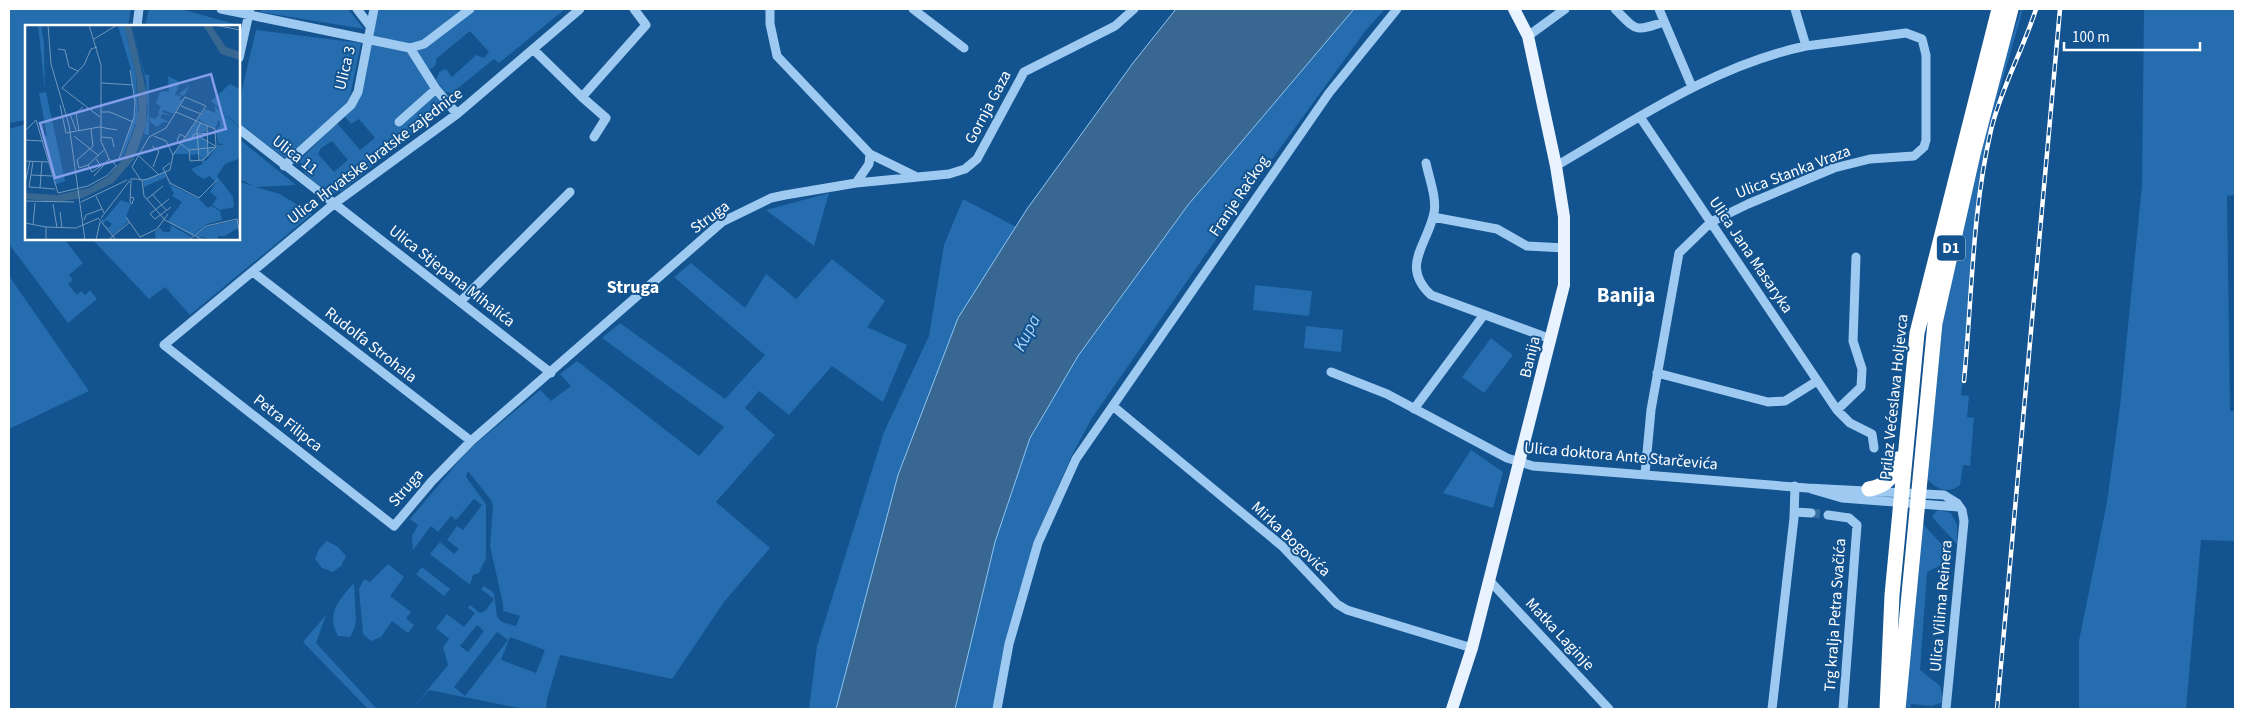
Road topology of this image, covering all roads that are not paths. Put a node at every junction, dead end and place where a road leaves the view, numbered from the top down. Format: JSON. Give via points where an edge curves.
{"nodes":[{"id":1,"x":139,"y":9,"type":"edge"},
{"id":2,"x":221,"y":9,"type":"edge"},
{"id":3,"x":357,"y":9,"type":"edge"},
{"id":4,"x":374,"y":9,"type":"edge"},
{"id":5,"x":470,"y":9,"type":"edge"},
{"id":6,"x":580,"y":9,"type":"edge"},
{"id":7,"x":634,"y":9,"type":"edge"},
{"id":8,"x":770,"y":9,"type":"edge"},
{"id":9,"x":913,"y":9,"type":"edge"},
{"id":10,"x":1134,"y":9,"type":"edge"},
{"id":11,"x":1397,"y":9,"type":"edge"},
{"id":12,"x":1514,"y":9,"type":"edge"},
{"id":13,"x":1565,"y":9,"type":"edge"},
{"id":14,"x":1615,"y":9,"type":"edge"},
{"id":15,"x":1658,"y":9,"type":"edge"},
{"id":16,"x":1795,"y":9,"type":"edge"},
{"id":17,"x":2000,"y":9,"type":"edge"},
{"id":18,"x":2011,"y":9,"type":"edge"},
{"id":19,"x":250,"y":12,"type":"edge"},
{"id":20,"x":1664,"y":22,"type":"junction"},
{"id":21,"x":137,"y":25,"type":"edge"},
{"id":22,"x":370,"y":26,"type":"junction"},
{"id":23,"x":1528,"y":36,"type":"junction"},
{"id":24,"x":368,"y":38,"type":"junction"},
{"id":25,"x":1806,"y":46,"type":"junction"},
{"id":26,"x":410,"y":48,"type":"junction"},
{"id":27,"x":964,"y":48,"type":"dead end"},
{"id":28,"x":534,"y":50,"type":"junction"},
{"id":29,"x":240,"y":54,"type":"edge"},
{"id":30,"x":1692,"y":87,"type":"junction"},
{"id":31,"x":436,"y":89,"type":"junction"},
{"id":32,"x":582,"y":97,"type":"junction"},
{"id":33,"x":457,"y":114,"type":"junction"},
{"id":34,"x":1640,"y":118,"type":"junction"},
{"id":35,"x":399,"y":122,"type":"dead end"},
{"id":36,"x":240,"y":130,"type":"edge"},
{"id":37,"x":594,"y":137,"type":"dead end"},
{"id":38,"x":870,"y":154,"type":"junction"},
{"id":39,"x":1426,"y":163,"type":"dead end"},
{"id":40,"x":284,"y":166,"type":"junction"},
{"id":41,"x":1556,"y":166,"type":"junction"},
{"id":42,"x":915,"y":176,"type":"junction"},
{"id":43,"x":856,"y":183,"type":"junction"},
{"id":44,"x":570,"y":192,"type":"dead end"},
{"id":45,"x":335,"y":202,"type":"junction"},
{"id":46,"x":1433,"y":216,"type":"junction"},
{"id":47,"x":1711,"y":222,"type":"junction"},
{"id":48,"x":1565,"y":248,"type":"junction"},
{"id":49,"x":1856,"y":257,"type":"dead end"},
{"id":50,"x":253,"y":272,"type":"junction"},
{"id":51,"x":460,"y":302,"type":"junction"},
{"id":52,"x":1483,"y":316,"type":"junction"},
{"id":53,"x":1552,"y":339,"type":"junction"},
{"id":54,"x":164,"y":345,"type":"joint"},
{"id":55,"x":1331,"y":372,"type":"dead end"},
{"id":56,"x":551,"y":373,"type":"junction"},
{"id":57,"x":1657,"y":373,"type":"junction"},
{"id":58,"x":1817,"y":381,"type":"junction"},
{"id":59,"x":1114,"y":407,"type":"junction"},
{"id":60,"x":1414,"y":409,"type":"junction"},
{"id":61,"x":1837,"y":410,"type":"junction"},
{"id":62,"x":1907,"y":430,"type":"junction"},
{"id":63,"x":471,"y":441,"type":"junction"},
{"id":64,"x":1874,"y":448,"type":"dead end"},
{"id":65,"x":1520,"y":463,"type":"junction"},
{"id":66,"x":1645,"y":474,"type":"junction"},
{"id":67,"x":1795,"y":486,"type":"junction"},
{"id":68,"x":1807,"y":488,"type":"junction"},
{"id":69,"x":1869,"y":489,"type":"junction"},
{"id":70,"x":1901,"y":497,"type":"junction"},
{"id":71,"x":1917,"y":498,"type":"junction"},
{"id":72,"x":1794,"y":512,"type":"junction"},
{"id":73,"x":1811,"y":513,"type":"tunnel mouth"},
{"id":74,"x":1828,"y":515,"type":"tunnel mouth"},
{"id":75,"x":394,"y":526,"type":"joint"},
{"id":76,"x":1489,"y":580,"type":"junction"},
{"id":77,"x":1472,"y":648,"type":"junction"},
{"id":78,"x":997,"y":709,"type":"edge"},
{"id":79,"x":1452,"y":709,"type":"edge"},
{"id":80,"x":1609,"y":709,"type":"edge"},
{"id":81,"x":1772,"y":709,"type":"edge"},
{"id":82,"x":1843,"y":709,"type":"edge"},
{"id":83,"x":1887,"y":709,"type":"edge"},
{"id":84,"x":1898,"y":709,"type":"edge"},
{"id":85,"x":1946,"y":709,"type":"edge"}],
"edges":[{"from":1,"to":21,"type":"street"},
{"from":2,"to":19,"type":"street"},
{"from":3,"to":22,"type":"street"},
{"from":4,"to":22,"type":"street","name":"Ulica 3"},
{"from":5,"to":26,"type":"street","via":[[424,44]]},
{"from":6,"to":28,"type":"street","name":"Ulica Hrvatske bratske zajednice"},
{"from":7,"to":32,"type":"street","via":[[646,25]]},
{"from":8,"to":38,"type":"street","via":[[777,56]]},
{"from":9,"to":27,"type":"street"},
{"from":10,"to":42,"type":"street","name":"Gornja Gaza","via":[[1115,26],[1024,72],[977,158],[964,169],[949,174]]},
{"from":11,"to":59,"type":"street","name":"Franje Račkog","via":[[1329,93]]},
{"from":12,"to":23,"type":"main road","name":"Banija"},
{"from":13,"to":23,"type":"street"},
{"from":14,"to":20,"type":"street","via":[[1640,30]]},
{"from":15,"to":20,"type":"street"},
{"from":16,"to":25,"type":"street"},
{"from":17,"to":62,"type":"highway","name":"Prilaz Većeslava Holjevca","number":"D1","via":[[1919,319]]},
{"from":18,"to":71,"type":"highway","name":"Prilaz Većeslava Holjevca","number":"D1","via":[[1943,281],[1930,365]]},
{"from":19,"to":24,"type":"street"},
{"from":19,"to":29,"type":"street"},
{"from":20,"to":30,"type":"street"},
{"from":22,"to":24,"type":"street","name":"Ulica 3"},
{"from":23,"to":41,"type":"main road","name":"Banija"},
{"from":24,"to":26,"type":"street"},
{"from":24,"to":40,"type":"street","name":"Ulica 3","via":[[358,92],[351,105]]},
{"from":25,"to":30,"type":"street","name":"Ulica Stanka Vraza","via":[[1727,70]]},
{"from":25,"to":47,"type":"street","name":"Ulica Stanka Vraza","via":[[1906,33],[1922,39],[1926,55],[1924,147],[1914,156],[1870,160],[1834,168]]},
{"from":26,"to":31,"type":"street"},
{"from":28,"to":32,"type":"street"},
{"from":28,"to":33,"type":"street","name":"Ulica Hrvatske bratske zajednice"},
{"from":30,"to":34,"type":"street"},
{"from":31,"to":33,"type":"street"},
{"from":31,"to":35,"type":"street"},
{"from":32,"to":37,"type":"street","via":[[606,118]]},
{"from":33,"to":45,"type":"street","name":"Ulica Hrvatske bratske zajednice"},
{"from":34,"to":41,"type":"street"},
{"from":34,"to":47,"type":"street","name":"Ulica Jana Masaryka"},
{"from":36,"to":40,"type":"street","name":"Ulica 11"},
{"from":38,"to":42,"type":"street"},
{"from":38,"to":43,"type":"street","via":[[870,164]]},
{"from":39,"to":46,"type":"street","via":[[1434,204]]},
{"from":40,"to":45,"type":"street","name":"Ulica 11"},
{"from":41,"to":48,"type":"main road","name":"Banija"},
{"from":42,"to":43,"type":"street","name":"Struga"},
{"from":43,"to":56,"type":"street","name":"Struga","via":[[771,198],[722,222]]},
{"from":44,"to":51,"type":"street"},
{"from":45,"to":50,"type":"street","name":"Ulica Hrvatske bratske zajednice"},
{"from":45,"to":51,"type":"street","name":"Ulica Stjepana Mihalića"},
{"from":46,"to":48,"type":"street","via":[[1497,229],[1527,246]]},
{"from":46,"to":52,"type":"street","via":[[1416,262],[1415,274],[1421,286],[1430,295]]},
{"from":47,"to":57,"type":"street","name":"Ulica Stanka Vraza","via":[[1679,253]]},
{"from":47,"to":58,"type":"street","name":"Ulica Jana Masaryka"},
{"from":48,"to":53,"type":"main road","name":"Banija","via":[[1564,286]]},
{"from":49,"to":61,"type":"street","via":[[1853,341],[1862,369],[1861,387]]},
{"from":50,"to":54,"type":"street","name":"Ulica Hrvatske bratske zajednice"},
{"from":50,"to":63,"type":"street","name":"Rudolfa Strohala"},
{"from":51,"to":56,"type":"street","name":"Ulica Stjepana Mihalića"},
{"from":52,"to":53,"type":"street"},
{"from":52,"to":60,"type":"street"},
{"from":53,"to":65,"type":"main road","name":"Banija"},
{"from":54,"to":75,"type":"street","name":"Petra Filipca"},
{"from":55,"to":60,"type":"street","name":"Ulica doktora Ante Starčevića","via":[[1387,394]]},
{"from":56,"to":63,"type":"street","name":"Struga"},
{"from":57,"to":58,"type":"street","via":[[1768,402],[1785,401]]},
{"from":57,"to":66,"type":"street","name":"Ulica Stanka Vraza"},
{"from":58,"to":61,"type":"street","name":"Ulica Jana Masaryka"},
{"from":59,"to":77,"type":"street","name":"Mirka Bogovića","via":[[1282,546],[1337,604],[1346,610]]},
{"from":59,"to":78,"type":"street","name":"Franje Račkog","via":[[1076,459],[1038,543],[1009,644]]},
{"from":60,"to":65,"type":"street","name":"Ulica doktora Ante Starčevića"},
{"from":61,"to":64,"type":"street","name":"Ulica Jana Masaryka","via":[[1850,423],[1872,434]]},
{"from":62,"to":69,"type":"highway","via":[[1900,438],[1893,476],[1882,486]]},
{"from":62,"to":70,"type":"highway","name":"Prilaz Većeslava Holjevca","number":"D1"},
{"from":63,"to":75,"type":"street","name":"Struga","via":[[432,480]]},
{"from":65,"to":66,"type":"street","name":"Ulica doktora Ante Starčevića"},
{"from":65,"to":76,"type":"main road","name":"Banija"},
{"from":66,"to":67,"type":"street","name":"Ulica doktora Ante Starčevića"},
{"from":67,"to":68,"type":"street","name":"Ulica doktora Ante Starčevića"},
{"from":67,"to":72,"type":"street"},
{"from":68,"to":69,"type":"street","name":"Ulica doktora Ante Starčevića"},
{"from":68,"to":70,"type":"street","name":"Ulica doktora Ante Starčevića","via":[[1842,498]]},
{"from":69,"to":70,"type":"street","name":"Ulica doktora Ante Starčevića"},
{"from":70,"to":71,"type":"street","name":"Ulica doktora Ante Starčevića"},
{"from":70,"to":83,"type":"highway","name":"Prilaz Većeslava Holjevca","number":"D1","via":[[1892,595]]},
{"from":71,"to":84,"type":"highway","name":"Prilaz Većeslava Holjevca","number":"D1"},
{"from":71,"to":85,"type":"street","name":"Ulica Vilima Reinera","via":[[1949,497],[1959,507],[1964,521]]},
{"from":72,"to":73,"type":"street"},
{"from":72,"to":81,"type":"street"},
{"from":74,"to":82,"type":"street","name":"Trg kralja Petra Svačića","via":[[1849,518],[1857,525]]},
{"from":76,"to":77,"type":"main road","name":"Banija"},
{"from":76,"to":80,"type":"street","name":"Matka Laginje"},
{"from":77,"to":79,"type":"main road","name":"Banija"}]}
